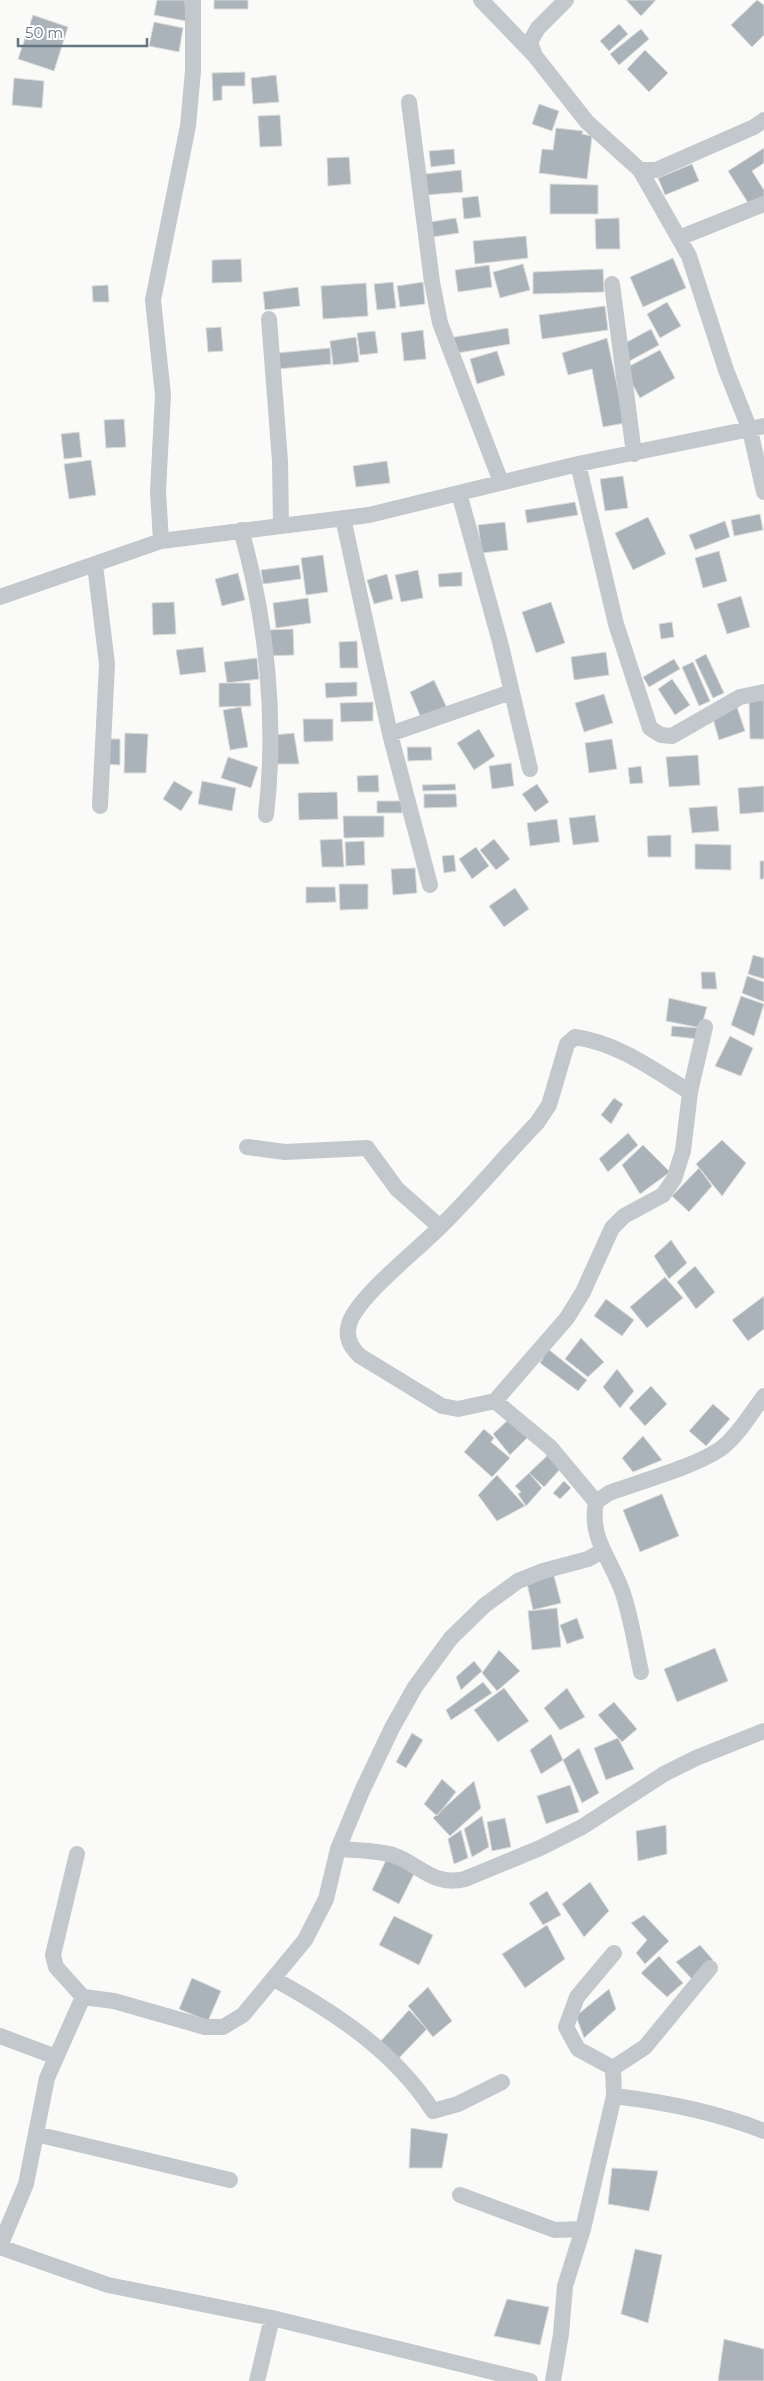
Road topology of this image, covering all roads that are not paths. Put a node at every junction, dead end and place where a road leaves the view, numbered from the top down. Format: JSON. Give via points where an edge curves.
{"nodes":[{"id":1,"x":193,"y":0,"type":"edge"},
{"id":2,"x":481,"y":0,"type":"edge"},
{"id":3,"x":566,"y":0,"type":"edge"},
{"id":4,"x":534,"y":56,"type":"junction"},
{"id":5,"x":409,"y":102,"type":"dead end"},
{"id":6,"x":764,"y":120,"type":"edge"},
{"id":7,"x":640,"y":170,"type":"junction"},
{"id":8,"x":764,"y":204,"type":"edge"},
{"id":9,"x":679,"y":238,"type":"junction"},
{"id":10,"x":612,"y":284,"type":"dead end"},
{"id":11,"x":269,"y":319,"type":"dead end"},
{"id":12,"x":757,"y":428,"type":"edge"},
{"id":13,"x":634,"y":454,"type":"junction"},
{"id":14,"x":578,"y":464,"type":"junction"},
{"id":15,"x":501,"y":482,"type":"junction"},
{"id":16,"x":764,"y":492,"type":"edge"},
{"id":17,"x":459,"y":493,"type":"junction"},
{"id":18,"x":343,"y":518,"type":"junction"},
{"id":19,"x":281,"y":525,"type":"junction"},
{"id":20,"x":241,"y":530,"type":"junction"},
{"id":21,"x":161,"y":541,"type":"junction"},
{"id":22,"x":95,"y":565,"type":"junction"},
{"id":23,"x":0,"y":597,"type":"edge"},
{"id":24,"x":511,"y":692,"type":"junction"},
{"id":25,"x":764,"y":692,"type":"edge"},
{"id":26,"x":390,"y":734,"type":"junction"},
{"id":27,"x":530,"y":769,"type":"dead end"},
{"id":28,"x":100,"y":806,"type":"dead end"},
{"id":29,"x":266,"y":815,"type":"dead end"},
{"id":30,"x":430,"y":885,"type":"dead end"},
{"id":31,"x":705,"y":1027,"type":"dead end"},
{"id":32,"x":690,"y":1092,"type":"junction"},
{"id":33,"x":247,"y":1147,"type":"dead end"},
{"id":34,"x":440,"y":1227,"type":"junction"},
{"id":35,"x":764,"y":1396,"type":"edge"},
{"id":36,"x":496,"y":1401,"type":"junction"},
{"id":37,"x":596,"y":1502,"type":"junction"},
{"id":38,"x":602,"y":1551,"type":"junction"},
{"id":39,"x":641,"y":1672,"type":"dead end"},
{"id":40,"x":764,"y":1731,"type":"edge"},
{"id":41,"x":338,"y":1849,"type":"junction"},
{"id":42,"x":77,"y":1854,"type":"dead end"},
{"id":43,"x":614,"y":1953,"type":"dead end"},
{"id":44,"x":710,"y":1968,"type":"dead end"},
{"id":45,"x":274,"y":1979,"type":"junction"},
{"id":46,"x":83,"y":1997,"type":"junction"},
{"id":47,"x":0,"y":2036,"type":"edge"},
{"id":48,"x":56,"y":2057,"type":"junction"},
{"id":49,"x":613,"y":2068,"type":"junction"},
{"id":50,"x":502,"y":2082,"type":"dead end"},
{"id":51,"x":614,"y":2096,"type":"junction"},
{"id":52,"x":764,"y":2130,"type":"edge"},
{"id":53,"x":36,"y":2134,"type":"junction"},
{"id":54,"x":230,"y":2180,"type":"dead end"},
{"id":55,"x":460,"y":2195,"type":"dead end"},
{"id":56,"x":583,"y":2229,"type":"junction"},
{"id":57,"x":0,"y":2246,"type":"edge"},
{"id":58,"x":272,"y":2318,"type":"junction"},
{"id":59,"x":257,"y":2381,"type":"edge"},
{"id":60,"x":530,"y":2381,"type":"edge"},
{"id":61,"x":553,"y":2381,"type":"edge"}],
"edges":[{"from":1,"to":21,"type":"street","via":[[193,71],[188,126],[153,300],[163,395],[158,491]]},
{"from":2,"to":4,"type":"street"},
{"from":3,"to":4,"type":"street","via":[[538,28],[530,42]]},
{"from":4,"to":7,"type":"street","via":[[587,122]]},
{"from":5,"to":15,"type":"street","via":[[440,324]]},
{"from":6,"to":7,"type":"street","via":[[656,170]]},
{"from":7,"to":9,"type":"street"},
{"from":8,"to":9,"type":"street"},
{"from":9,"to":12,"type":"street","via":[[689,256],[726,370]]},
{"from":10,"to":13,"type":"street"},
{"from":11,"to":19,"type":"street","via":[[280,461]]},
{"from":12,"to":13,"type":"street"},
{"from":12,"to":16,"type":"street"},
{"from":13,"to":14,"type":"street"},
{"from":14,"to":15,"type":"street"},
{"from":14,"to":25,"type":"street","via":[[616,624],[650,728],[672,736],[740,696]]},
{"from":15,"to":17,"type":"street"},
{"from":17,"to":18,"type":"street","via":[[370,515]]},
{"from":17,"to":24,"type":"street"},
{"from":18,"to":19,"type":"street"},
{"from":18,"to":26,"type":"street"},
{"from":19,"to":20,"type":"street"},
{"from":20,"to":21,"type":"street"},
{"from":20,"to":29,"type":"street","via":[[251,563],[269,695],[271,763]]},
{"from":21,"to":22,"type":"street"},
{"from":22,"to":23,"type":"street"},
{"from":22,"to":28,"type":"street","via":[[107,664]]},
{"from":24,"to":26,"type":"street"},
{"from":24,"to":27,"type":"street"},
{"from":26,"to":30,"type":"street"},
{"from":31,"to":32,"type":"street"},
{"from":32,"to":34,"type":"street","via":[[628,1054],[575,1037],[567,1044],[549,1104],[537,1123]]},
{"from":32,"to":36,"type":"street","via":[[683,1151],[674,1179],[663,1195],[624,1216],[612,1228],[583,1292],[567,1318]]},
{"from":33,"to":34,"type":"street","via":[[285,1152],[367,1148],[397,1189]]},
{"from":34,"to":36,"type":"street","via":[[363,1302],[351,1320],[350,1347],[442,1406],[458,1409]]},
{"from":35,"to":37,"type":"street","via":[[738,1432],[722,1447],[704,1458],[609,1493]]},
{"from":36,"to":37,"type":"street","via":[[550,1447]]},
{"from":37,"to":38,"type":"street","via":[[593,1518]]},
{"from":38,"to":39,"type":"street","via":[[625,1598]]},
{"from":38,"to":41,"type":"street","via":[[588,1559],[518,1581],[485,1605],[451,1638],[415,1687],[392,1728]]},
{"from":40,"to":41,"type":"street","via":[[696,1758],[664,1774],[582,1827],[465,1879],[453,1882],[436,1879],[395,1856],[376,1851]]},
{"from":41,"to":45,"type":"street","via":[[326,1899],[305,1940]]},
{"from":42,"to":46,"type":"street","via":[[53,1955],[56,1967]]},
{"from":43,"to":49,"type":"street","via":[[577,1998],[566,2028],[578,2049]]},
{"from":44,"to":49,"type":"street","via":[[645,2047]]},
{"from":45,"to":46,"type":"street","via":[[243,2015],[223,2026],[205,2028],[114,2001]]},
{"from":45,"to":50,"type":"street","via":[[320,2004],[373,2043],[416,2086],[433,2111],[458,2104]]},
{"from":46,"to":48,"type":"street"},
{"from":47,"to":48,"type":"street"},
{"from":48,"to":53,"type":"street","via":[[47,2078]]},
{"from":49,"to":51,"type":"street"},
{"from":51,"to":52,"type":"street","via":[[657,2101]]},
{"from":51,"to":56,"type":"street"},
{"from":53,"to":54,"type":"street"},
{"from":53,"to":57,"type":"street","via":[[26,2184]]},
{"from":55,"to":56,"type":"street","via":[[555,2230]]},
{"from":56,"to":61,"type":"street","via":[[565,2286]]},
{"from":57,"to":58,"type":"street","via":[[108,2285]]},
{"from":58,"to":59,"type":"street"},
{"from":58,"to":60,"type":"street"}]}
